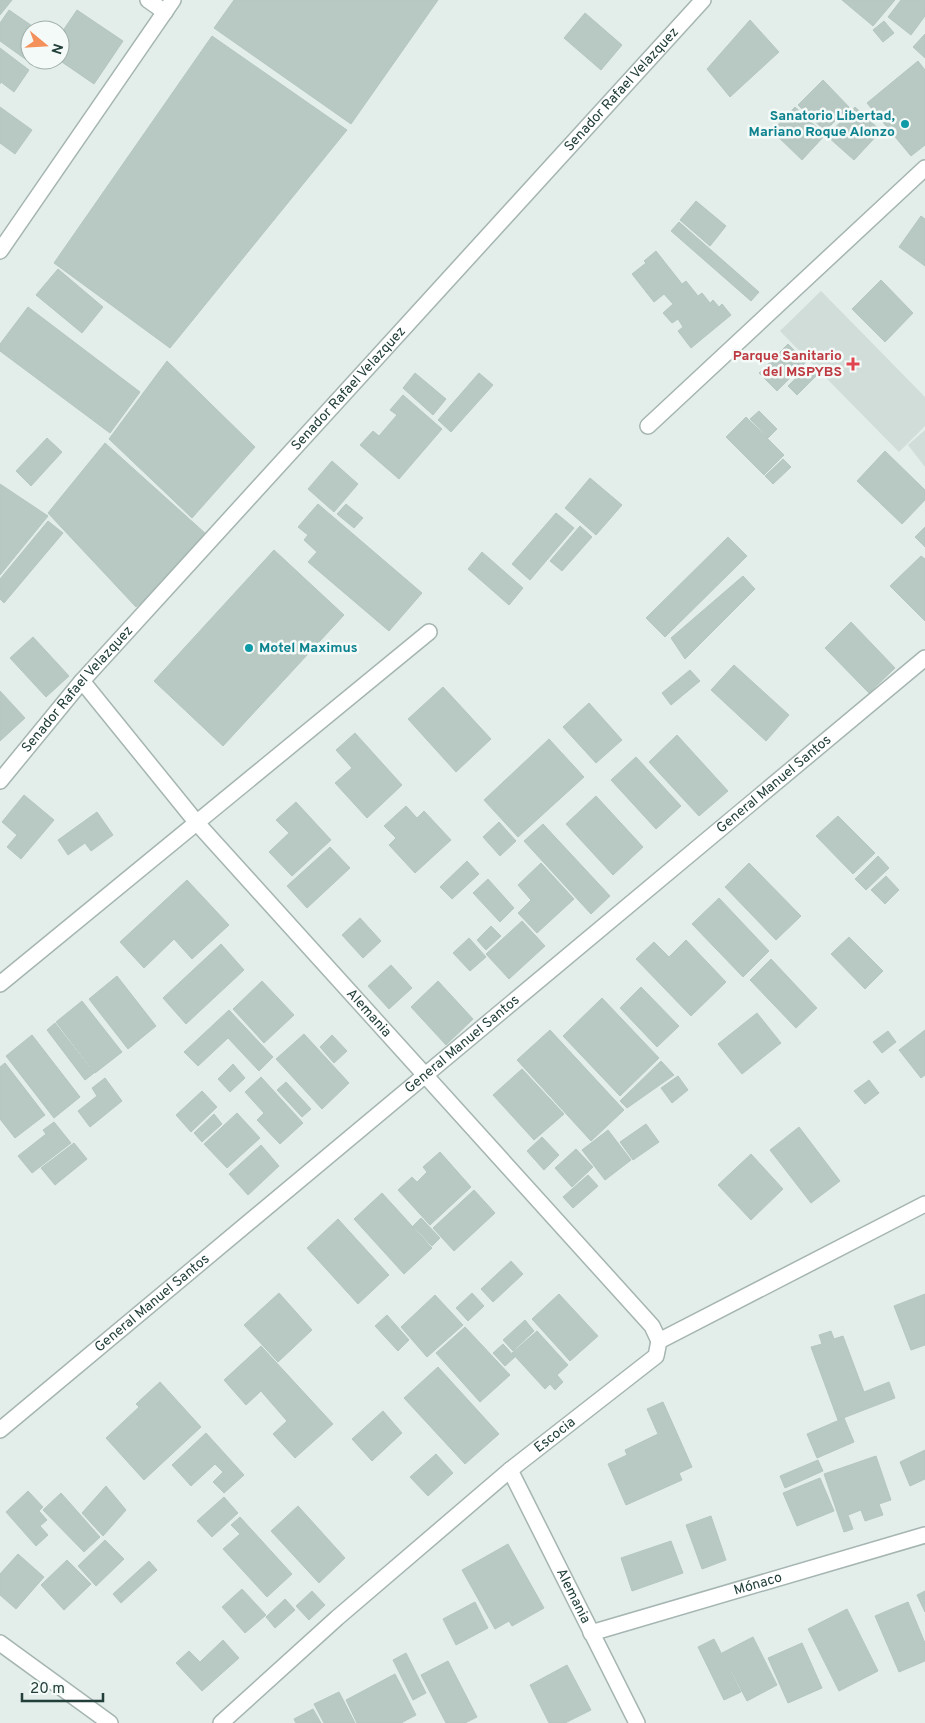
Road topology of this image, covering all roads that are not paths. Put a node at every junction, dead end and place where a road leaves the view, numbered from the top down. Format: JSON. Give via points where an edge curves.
{"nodes":[{"id":1,"x":148,"y":0,"type":"edge"},
{"id":2,"x":703,"y":0,"type":"edge"},
{"id":3,"x":169,"y":6,"type":"edge"},
{"id":4,"x":925,"y":168,"type":"edge"},
{"id":5,"x":0,"y":251,"type":"edge"},
{"id":6,"x":648,"y":426,"type":"dead end"},
{"id":7,"x":429,"y":632,"type":"dead end"},
{"id":8,"x":925,"y":658,"type":"edge"},
{"id":9,"x":82,"y":681,"type":"junction"},
{"id":10,"x":0,"y":781,"type":"edge"},
{"id":11,"x":197,"y":823,"type":"junction"},
{"id":12,"x":0,"y":984,"type":"edge"},
{"id":13,"x":424,"y":1074,"type":"junction"},
{"id":14,"x":925,"y":1204,"type":"edge"},
{"id":15,"x":659,"y":1341,"type":"junction"},
{"id":16,"x":0,"y":1430,"type":"edge"},
{"id":17,"x":510,"y":1470,"type":"junction"},
{"id":18,"x":925,"y":1535,"type":"edge"},
{"id":19,"x":591,"y":1633,"type":"junction"},
{"id":20,"x":0,"y":1643,"type":"edge"},
{"id":21,"x":110,"y":1723,"type":"edge"},
{"id":22,"x":221,"y":1723,"type":"edge"},
{"id":23,"x":637,"y":1723,"type":"edge"}],
"edges":[{"from":1,"to":3,"type":"street"},
{"from":2,"to":9,"type":"street","name":"Senador Rafael Velazquez"},
{"from":3,"to":5,"type":"street"},
{"from":4,"to":6,"type":"street"},
{"from":7,"to":11,"type":"street"},
{"from":8,"to":13,"type":"street","name":"General Manuel Santos"},
{"from":9,"to":10,"type":"street","name":"Senador Rafael Velazquez"},
{"from":9,"to":11,"type":"street","name":"Alemania"},
{"from":11,"to":12,"type":"street"},
{"from":11,"to":13,"type":"street","name":"Alemania"},
{"from":13,"to":15,"type":"street","name":"Alemania","via":[[652,1326]]},
{"from":13,"to":16,"type":"street","name":"General Manuel Santos"},
{"from":14,"to":15,"type":"street"},
{"from":15,"to":17,"type":"street","name":"Escocia","via":[[656,1356]]},
{"from":17,"to":19,"type":"street","name":"Alemania"},
{"from":17,"to":22,"type":"street","name":"Escocia","via":[[337,1618]]},
{"from":18,"to":19,"type":"street","name":"Mónaco"},
{"from":19,"to":23,"type":"street","name":"Alemania"},
{"from":20,"to":21,"type":"street"}]}
